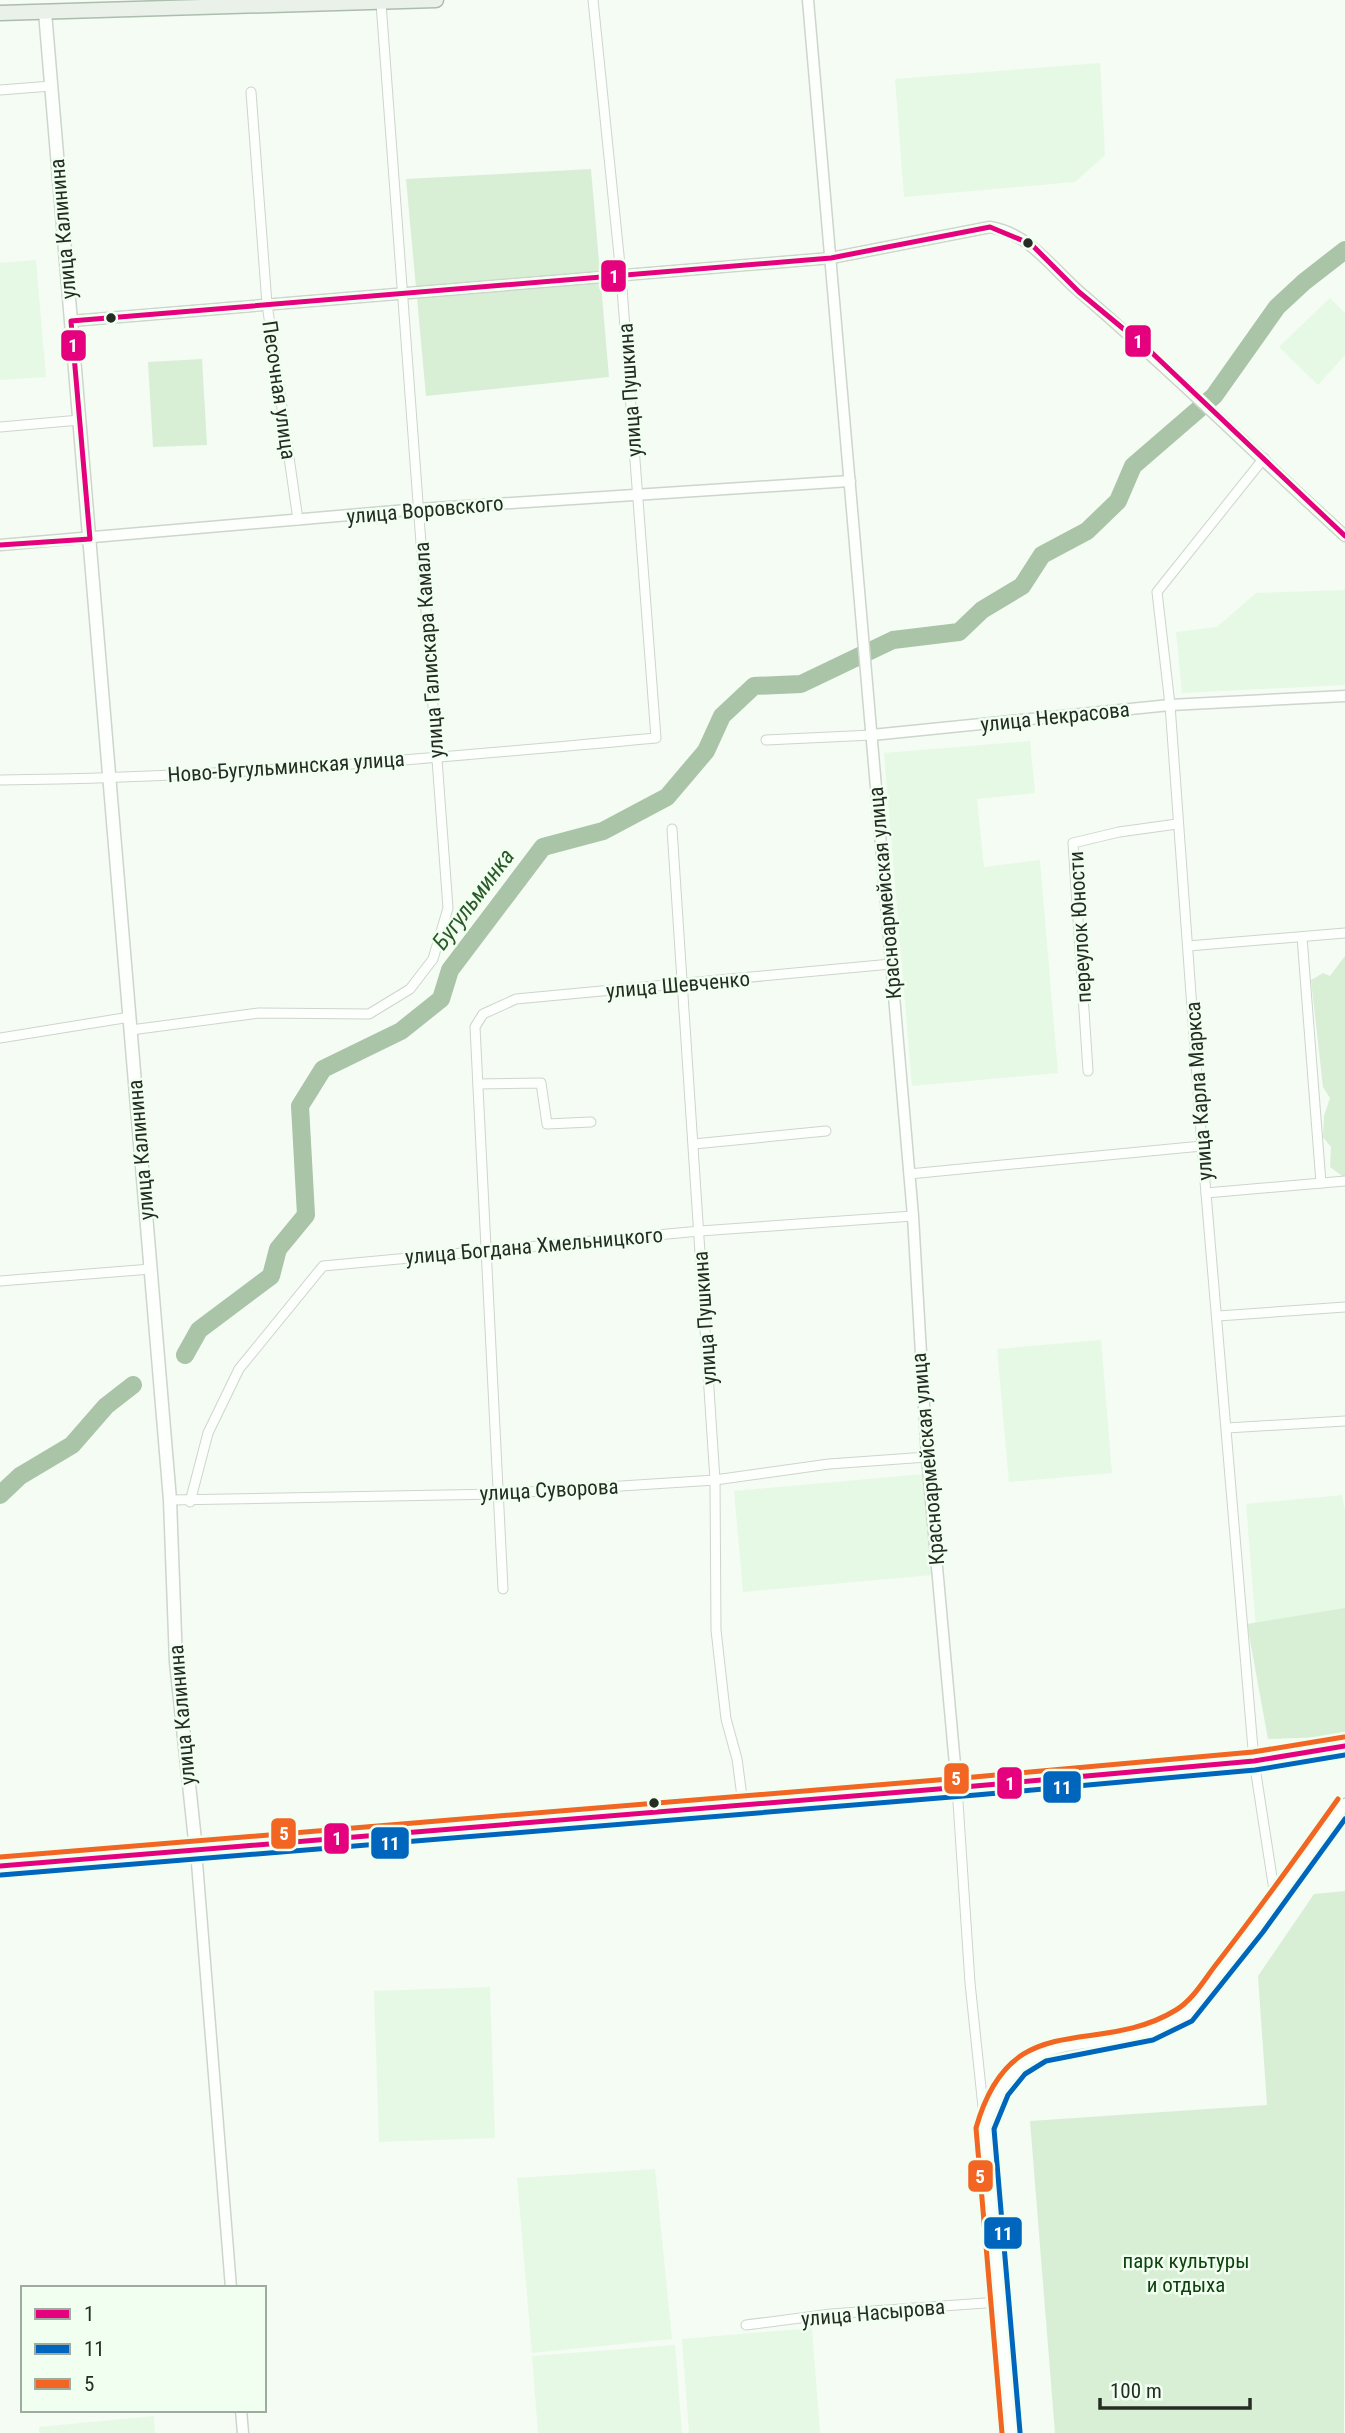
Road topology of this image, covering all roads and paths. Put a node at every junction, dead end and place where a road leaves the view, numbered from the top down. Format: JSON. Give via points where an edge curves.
{"nodes":[{"id":1,"x":436,"y":0,"type":"edge"},
{"id":2,"x":593,"y":0,"type":"edge"},
{"id":3,"x":808,"y":0,"type":"edge"},
{"id":4,"x":381,"y":3,"type":"junction"},
{"id":5,"x":45,"y":6,"type":"edge"},
{"id":6,"x":0,"y":13,"type":"edge"},
{"id":7,"x":51,"y":86,"type":"junction"},
{"id":8,"x":0,"y":90,"type":"edge"},
{"id":9,"x":251,"y":92,"type":"dead end"},
{"id":10,"x":831,"y":258,"type":"junction"},
{"id":11,"x":621,"y":275,"type":"junction"},
{"id":12,"x":403,"y":293,"type":"junction"},
{"id":13,"x":267,"y":304,"type":"junction"},
{"id":14,"x":71,"y":321,"type":"junction"},
{"id":15,"x":80,"y":420,"type":"junction"},
{"id":16,"x":0,"y":427,"type":"edge"},
{"id":17,"x":1264,"y":458,"type":"junction"},
{"id":18,"x":850,"y":481,"type":"junction"},
{"id":19,"x":638,"y":494,"type":"junction"},
{"id":20,"x":419,"y":509,"type":"junction"},
{"id":21,"x":298,"y":520,"type":"junction"},
{"id":22,"x":1345,"y":536,"type":"edge"},
{"id":23,"x":90,"y":539,"type":"junction"},
{"id":24,"x":0,"y":545,"type":"edge"},
{"id":25,"x":1345,"y":696,"type":"edge"},
{"id":26,"x":1170,"y":705,"type":"junction"},
{"id":27,"x":872,"y":735,"type":"junction"},
{"id":28,"x":656,"y":738,"type":"joint"},
{"id":29,"x":766,"y":740,"type":"dead end"},
{"id":30,"x":437,"y":758,"type":"junction"},
{"id":31,"x":111,"y":779,"type":"junction"},
{"id":32,"x":0,"y":780,"type":"edge"},
{"id":33,"x":1177,"y":824,"type":"junction"},
{"id":34,"x":672,"y":829,"type":"dead end"},
{"id":35,"x":1345,"y":933,"type":"edge"},
{"id":36,"x":1302,"y":937,"type":"junction"},
{"id":37,"x":1188,"y":946,"type":"junction"},
{"id":38,"x":891,"y":964,"type":"junction"},
{"id":39,"x":683,"y":985,"type":"junction"},
{"id":40,"x":130,"y":1024,"type":"junction"},
{"id":41,"x":0,"y":1038,"type":"edge"},
{"id":42,"x":1088,"y":1071,"type":"dead end"},
{"id":43,"x":478,"y":1084,"type":"junction"},
{"id":44,"x":591,"y":1122,"type":"dead end"},
{"id":45,"x":826,"y":1131,"type":"dead end"},
{"id":46,"x":694,"y":1144,"type":"junction"},
{"id":47,"x":1202,"y":1146,"type":"junction"},
{"id":48,"x":909,"y":1174,"type":"junction"},
{"id":49,"x":1345,"y":1181,"type":"edge"},
{"id":50,"x":1321,"y":1183,"type":"junction"},
{"id":51,"x":1206,"y":1193,"type":"junction"},
{"id":52,"x":913,"y":1216,"type":"junction"},
{"id":53,"x":700,"y":1231,"type":"junction"},
{"id":54,"x":486,"y":1251,"type":"junction"},
{"id":55,"x":151,"y":1269,"type":"junction"},
{"id":56,"x":0,"y":1280,"type":"edge"},
{"id":57,"x":1345,"y":1307,"type":"edge"},
{"id":58,"x":1218,"y":1316,"type":"junction"},
{"id":59,"x":1345,"y":1420,"type":"edge"},
{"id":60,"x":1227,"y":1429,"type":"junction"},
{"id":61,"x":927,"y":1457,"type":"junction"},
{"id":62,"x":715,"y":1480,"type":"junction"},
{"id":63,"x":498,"y":1494,"type":"junction"},
{"id":64,"x":170,"y":1500,"type":"junction"},
{"id":65,"x":190,"y":1502,"type":"junction"},
{"id":66,"x":503,"y":1589,"type":"dead end"},
{"id":67,"x":1345,"y":1746,"type":"edge"},
{"id":68,"x":1254,"y":1761,"type":"junction"},
{"id":69,"x":957,"y":1787,"type":"junction"},
{"id":70,"x":743,"y":1804,"type":"junction"},
{"id":71,"x":1345,"y":1804,"type":"edge"},
{"id":72,"x":196,"y":1850,"type":"junction"},
{"id":73,"x":0,"y":1866,"type":"edge"},
{"id":74,"x":1276,"y":1903,"type":"junction"},
{"id":75,"x":985,"y":2128,"type":"junction"},
{"id":76,"x":231,"y":2286,"type":"edge"},
{"id":77,"x":999,"y":2302,"type":"junction"},
{"id":78,"x":746,"y":2325,"type":"dead end"},
{"id":79,"x":241,"y":2412,"type":"edge"},
{"id":80,"x":243,"y":2433,"type":"edge"},
{"id":81,"x":1011,"y":2433,"type":"edge"}],
"edges":[{"from":1,"to":4,"type":"main road"},
{"from":2,"to":11,"type":"street","name":"улица Пушкина"},
{"from":3,"to":10,"type":"street","name":"Красноармейская улица"},
{"from":4,"to":5,"type":"main road"},
{"from":4,"to":12,"type":"street","name":"улица Галискара Камала"},
{"from":5,"to":6,"type":"main road"},
{"from":5,"to":7,"type":"main road","name":"улица Калинина"},
{"from":7,"to":8,"type":"street"},
{"from":7,"to":14,"type":"main road","name":"улица Калинина"},
{"from":9,"to":13,"type":"street","name":"Песочная улица"},
{"from":10,"to":11,"type":"street"},
{"from":10,"to":17,"type":"street","via":[[989,227],[1018,235]]},
{"from":10,"to":18,"type":"street","name":"Красноармейская улица"},
{"from":11,"to":12,"type":"street"},
{"from":11,"to":19,"type":"street","name":"улица Пушкина"},
{"from":12,"to":13,"type":"street"},
{"from":12,"to":20,"type":"street","name":"улица Галискара Камала"},
{"from":13,"to":14,"type":"street"},
{"from":13,"to":21,"type":"street","name":"Песочная улица"},
{"from":14,"to":15,"type":"main road","name":"улица Калинина"},
{"from":15,"to":16,"type":"street"},
{"from":15,"to":23,"type":"main road","name":"улица Калинина"},
{"from":17,"to":22,"type":"street"},
{"from":17,"to":26,"type":"street","name":"улица Карла Маркса","via":[[1157,592]]},
{"from":18,"to":19,"type":"street","name":"улица Воровского"},
{"from":18,"to":27,"type":"street","name":"Красноармейская улица"},
{"from":19,"to":20,"type":"street","name":"улица Воровского"},
{"from":19,"to":28,"type":"street","name":"улица Пушкина"},
{"from":20,"to":21,"type":"street","name":"улица Воровского"},
{"from":20,"to":30,"type":"street","name":"улица Галискара Камала"},
{"from":21,"to":23,"type":"street","name":"улица Воровского"},
{"from":23,"to":24,"type":"street","name":"улица Воровского"},
{"from":23,"to":31,"type":"main road","name":"улица Калинина"},
{"from":25,"to":26,"type":"street","name":"улица Некрасова"},
{"from":26,"to":27,"type":"street","name":"улица Некрасова"},
{"from":26,"to":33,"type":"street","name":"улица Карла Маркса"},
{"from":27,"to":29,"type":"street","name":"улица Некрасова"},
{"from":27,"to":38,"type":"street","name":"Красноармейская улица"},
{"from":28,"to":30,"type":"street","name":"Ново-Бугульминская улица"},
{"from":30,"to":31,"type":"street","name":"Ново-Бугульминская улица"},
{"from":30,"to":40,"type":"street","name":"улица Галискара Камала","via":[[448,908],[433,959],[410,989],[369,1014],[259,1013]]},
{"from":31,"to":32,"type":"street","name":"Ново-Бугульминская улица"},
{"from":31,"to":40,"type":"main road","name":"улица Калинина"},
{"from":33,"to":37,"type":"street","name":"улица Карла Маркса"},
{"from":33,"to":42,"type":"street","name":"переулок Юности","via":[[1073,843]]},
{"from":34,"to":39,"type":"street","name":"улица Пушкина"},
{"from":35,"to":36,"type":"street"},
{"from":36,"to":37,"type":"street"},
{"from":36,"to":50,"type":"street"},
{"from":37,"to":47,"type":"street","name":"улица Карла Маркса"},
{"from":38,"to":39,"type":"street","name":"улица Шевченко"},
{"from":38,"to":48,"type":"street","name":"Красноармейская улица"},
{"from":39,"to":43,"type":"street","name":"улица Шевченко","via":[[516,999],[484,1014],[475,1027]]},
{"from":39,"to":46,"type":"street","name":"улица Пушкина"},
{"from":40,"to":41,"type":"street"},
{"from":40,"to":55,"type":"main road","name":"улица Калинина"},
{"from":43,"to":44,"type":"street","via":[[541,1083],[547,1124]]},
{"from":43,"to":54,"type":"street"},
{"from":45,"to":46,"type":"street"},
{"from":46,"to":53,"type":"street","name":"улица Пушкина"},
{"from":47,"to":48,"type":"street"},
{"from":47,"to":51,"type":"street","name":"улица Карла Маркса"},
{"from":48,"to":52,"type":"street","name":"Красноармейская улица"},
{"from":49,"to":50,"type":"street"},
{"from":50,"to":51,"type":"street"},
{"from":51,"to":58,"type":"street","name":"улица Карла Маркса"},
{"from":52,"to":53,"type":"street","name":"улица Богдана Хмельницкого"},
{"from":52,"to":61,"type":"street","name":"Красноармейская улица"},
{"from":53,"to":54,"type":"street","name":"улица Богдана Хмельницкого"},
{"from":53,"to":62,"type":"street","name":"улица Пушкина"},
{"from":54,"to":63,"type":"street"},
{"from":54,"to":65,"type":"street","name":"улица Богдана Хмельницкого","via":[[323,1266],[239,1369],[208,1433]]},
{"from":55,"to":56,"type":"street"},
{"from":55,"to":64,"type":"main road","name":"улица Калинина"},
{"from":57,"to":58,"type":"street"},
{"from":58,"to":60,"type":"street","name":"улица Карла Маркса"},
{"from":59,"to":60,"type":"street"},
{"from":60,"to":68,"type":"street","name":"улица Карла Маркса"},
{"from":61,"to":62,"type":"street","name":"улица Суворова","via":[[829,1464]]},
{"from":61,"to":69,"type":"street","name":"Красноармейская улица"},
{"from":62,"to":63,"type":"street","name":"улица Суворова"},
{"from":62,"to":70,"type":"street","name":"улица Пушкина","via":[[716,1630],[726,1719]]},
{"from":63,"to":65,"type":"street","name":"улица Суворова"},
{"from":63,"to":66,"type":"street"},
{"from":64,"to":65,"type":"street","name":"улица Суворова"},
{"from":64,"to":72,"type":"main road","name":"улица Калинина","via":[[176,1662]]},
{"from":67,"to":68,"type":"main road"},
{"from":68,"to":69,"type":"main road"},
{"from":68,"to":74,"type":"street","name":"улица Карла Маркса"},
{"from":69,"to":70,"type":"main road"},
{"from":69,"to":75,"type":"street"},
{"from":70,"to":72,"type":"main road"},
{"from":71,"to":74,"type":"street"},
{"from":72,"to":73,"type":"main road"},
{"from":72,"to":76,"type":"street","name":"улица Калинина"},
{"from":74,"to":75,"type":"street","via":[[1182,2018],[1146,2034],[1052,2047],[1024,2064],[1010,2080],[991,2108]]},
{"from":75,"to":77,"type":"street"},
{"from":77,"to":78,"type":"street","name":"улица Насырова"},
{"from":77,"to":81,"type":"street"},
{"from":79,"to":80,"type":"street"}]}
